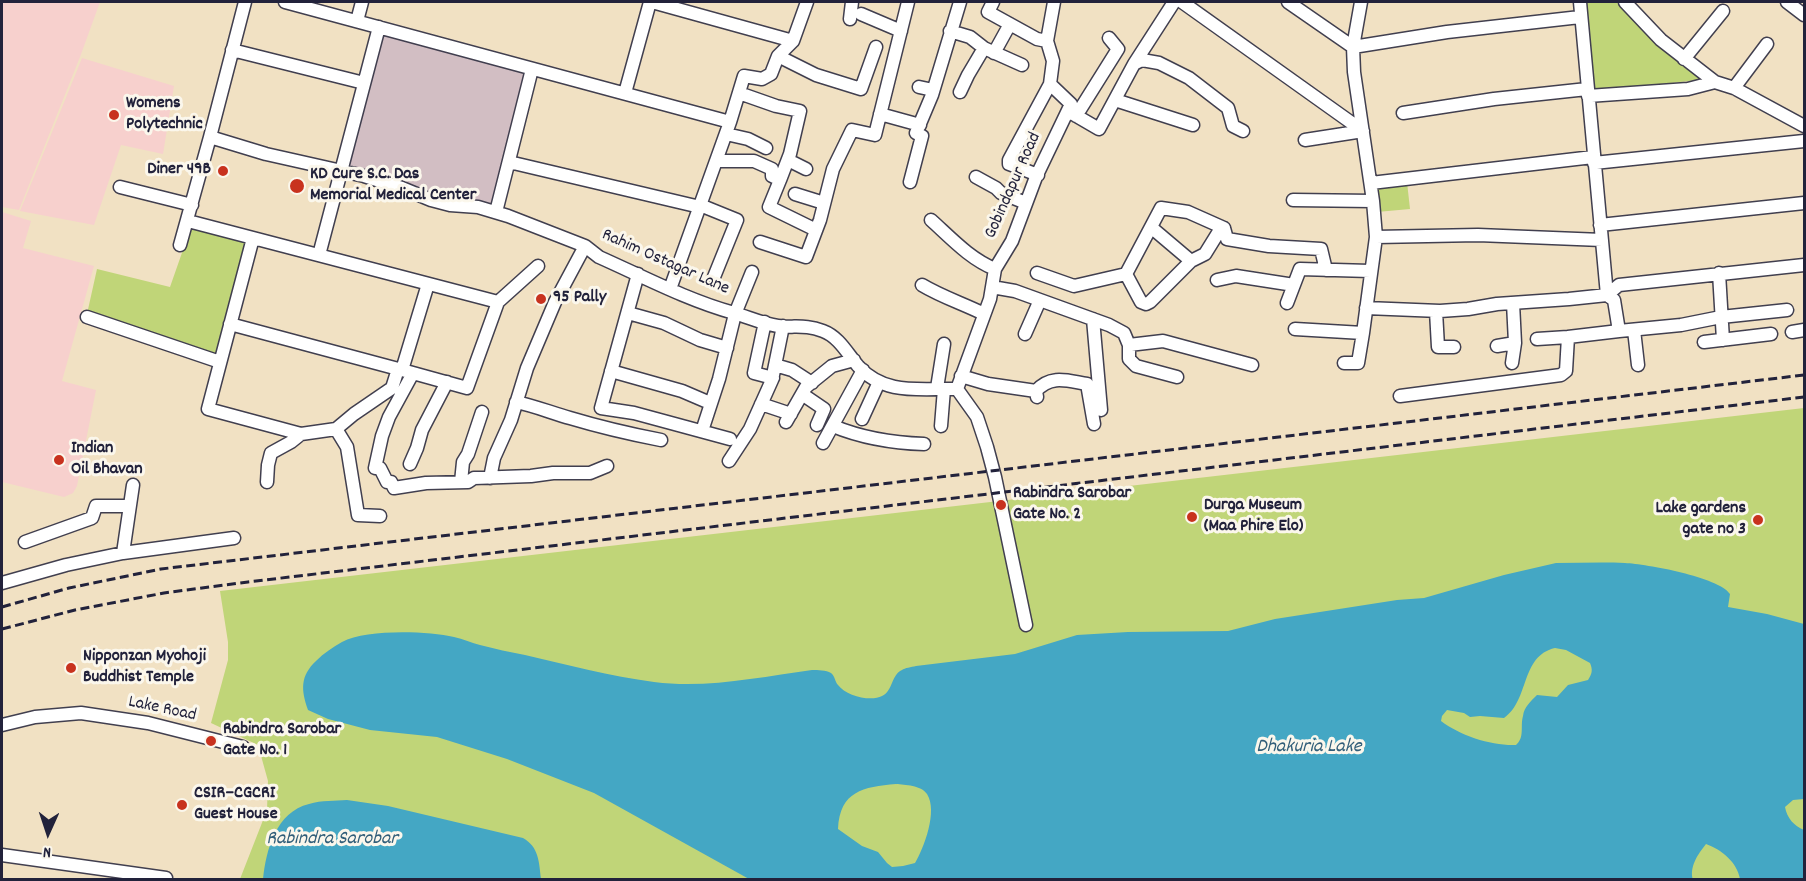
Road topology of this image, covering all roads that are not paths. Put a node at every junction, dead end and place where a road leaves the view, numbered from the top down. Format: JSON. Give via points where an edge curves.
{"nodes":[{"id":1,"x":245,"y":2,"type":"edge"},
{"id":2,"x":285,"y":2,"type":"edge"},
{"id":3,"x":362,"y":2,"type":"edge"},
{"id":4,"x":651,"y":2,"type":"edge"},
{"id":5,"x":807,"y":2,"type":"edge"},
{"id":6,"x":852,"y":2,"type":"edge"},
{"id":7,"x":908,"y":2,"type":"edge"},
{"id":8,"x":960,"y":2,"type":"edge"},
{"id":9,"x":993,"y":2,"type":"edge"},
{"id":10,"x":1054,"y":2,"type":"edge"},
{"id":11,"x":1174,"y":2,"type":"edge"},
{"id":12,"x":1182,"y":2,"type":"edge"},
{"id":13,"x":1288,"y":2,"type":"edge"},
{"id":14,"x":1361,"y":2,"type":"edge"},
{"id":15,"x":1580,"y":2,"type":"edge"},
{"id":16,"x":1625,"y":2,"type":"edge"},
{"id":17,"x":1787,"y":2,"type":"edge"},
{"id":18,"x":1723,"y":11,"type":"dead end"},
{"id":19,"x":1804,"y":15,"type":"edge"},
{"id":20,"x":1580,"y":18,"type":"junction"},
{"id":21,"x":357,"y":21,"type":"junction"},
{"id":22,"x":1010,"y":24,"type":"junction"},
{"id":23,"x":380,"y":27,"type":"junction"},
{"id":24,"x":901,"y":31,"type":"junction"},
{"id":25,"x":950,"y":31,"type":"junction"},
{"id":26,"x":1109,"y":38,"type":"dead end"},
{"id":27,"x":793,"y":41,"type":"junction"},
{"id":28,"x":1047,"y":42,"type":"junction"},
{"id":29,"x":1767,"y":44,"type":"dead end"},
{"id":30,"x":876,"y":47,"type":"dead end"},
{"id":31,"x":1353,"y":47,"type":"junction"},
{"id":32,"x":232,"y":50,"type":"junction"},
{"id":33,"x":989,"y":51,"type":"junction"},
{"id":34,"x":778,"y":56,"type":"junction"},
{"id":35,"x":1684,"y":59,"type":"junction"},
{"id":36,"x":1134,"y":64,"type":"junction"},
{"id":37,"x":1022,"y":65,"type":"dead end"},
{"id":38,"x":532,"y":69,"type":"junction"},
{"id":39,"x":1714,"y":82,"type":"junction"},
{"id":40,"x":364,"y":83,"type":"junction"},
{"id":41,"x":1050,"y":84,"type":"junction"},
{"id":42,"x":918,"y":87,"type":"dead end"},
{"id":43,"x":1734,"y":88,"type":"junction"},
{"id":44,"x":933,"y":90,"type":"junction"},
{"id":45,"x":960,"y":92,"type":"dead end"},
{"id":46,"x":1588,"y":92,"type":"junction"},
{"id":47,"x":625,"y":93,"type":"junction"},
{"id":48,"x":738,"y":93,"type":"junction"},
{"id":49,"x":1115,"y":100,"type":"junction"},
{"id":50,"x":1403,"y":113,"type":"dead end"},
{"id":51,"x":880,"y":114,"type":"junction"},
{"id":52,"x":1072,"y":114,"type":"junction"},
{"id":53,"x":920,"y":125,"type":"junction"},
{"id":54,"x":1193,"y":125,"type":"dead end"},
{"id":55,"x":1804,"y":126,"type":"edge"},
{"id":56,"x":728,"y":128,"type":"junction"},
{"id":57,"x":1363,"y":131,"type":"junction"},
{"id":58,"x":1243,"y":132,"type":"dead end"},
{"id":59,"x":210,"y":137,"type":"junction"},
{"id":60,"x":1305,"y":140,"type":"dead end"},
{"id":61,"x":1804,"y":141,"type":"edge"},
{"id":62,"x":766,"y":148,"type":"dead end"},
{"id":63,"x":788,"y":160,"type":"junction"},
{"id":64,"x":1594,"y":160,"type":"junction"},
{"id":65,"x":716,"y":161,"type":"junction"},
{"id":66,"x":509,"y":162,"type":"junction"},
{"id":67,"x":340,"y":170,"type":"junction"},
{"id":68,"x":806,"y":170,"type":"dead end"},
{"id":69,"x":1038,"y":175,"type":"junction"},
{"id":70,"x":976,"y":177,"type":"dead end"},
{"id":71,"x":780,"y":180,"type":"junction"},
{"id":72,"x":910,"y":182,"type":"dead end"},
{"id":73,"x":1371,"y":183,"type":"junction"},
{"id":74,"x":120,"y":187,"type":"dead end"},
{"id":75,"x":795,"y":194,"type":"dead end"},
{"id":76,"x":1293,"y":200,"type":"dead end"},
{"id":77,"x":1373,"y":201,"type":"junction"},
{"id":78,"x":824,"y":203,"type":"junction"},
{"id":79,"x":1026,"y":203,"type":"junction"},
{"id":80,"x":1804,"y":203,"type":"edge"},
{"id":81,"x":192,"y":205,"type":"junction"},
{"id":82,"x":700,"y":206,"type":"junction"},
{"id":83,"x":496,"y":213,"type":"junction"},
{"id":84,"x":931,"y":220,"type":"dead end"},
{"id":85,"x":188,"y":221,"type":"junction"},
{"id":86,"x":1600,"y":225,"type":"junction"},
{"id":87,"x":1152,"y":228,"type":"junction"},
{"id":88,"x":1224,"y":228,"type":"junction"},
{"id":89,"x":816,"y":230,"type":"junction"},
{"id":90,"x":1376,"y":237,"type":"junction"},
{"id":91,"x":253,"y":238,"type":"junction"},
{"id":92,"x":1602,"y":240,"type":"junction"},
{"id":93,"x":760,"y":242,"type":"dead end"},
{"id":94,"x":180,"y":246,"type":"dead end"},
{"id":95,"x":585,"y":246,"type":"junction"},
{"id":96,"x":319,"y":255,"type":"junction"},
{"id":97,"x":1191,"y":261,"type":"junction"},
{"id":98,"x":538,"y":266,"type":"dead end"},
{"id":99,"x":1804,"y":266,"type":"edge"},
{"id":100,"x":995,"y":269,"type":"junction"},
{"id":101,"x":1326,"y":270,"type":"junction"},
{"id":102,"x":1370,"y":271,"type":"junction"},
{"id":103,"x":752,"y":272,"type":"dead end"},
{"id":104,"x":1037,"y":273,"type":"dead end"},
{"id":105,"x":1719,"y":273,"type":"junction"},
{"id":106,"x":638,"y":274,"type":"junction"},
{"id":107,"x":1126,"y":274,"type":"junction"},
{"id":108,"x":714,"y":277,"type":"dead end"},
{"id":109,"x":1217,"y":280,"type":"dead end"},
{"id":110,"x":428,"y":284,"type":"junction"},
{"id":111,"x":922,"y":285,"type":"dead end"},
{"id":112,"x":1294,"y":285,"type":"junction"},
{"id":113,"x":992,"y":287,"type":"junction"},
{"id":114,"x":670,"y":289,"type":"junction"},
{"id":115,"x":1607,"y":295,"type":"junction"},
{"id":116,"x":1040,"y":300,"type":"junction"},
{"id":117,"x":498,"y":302,"type":"junction"},
{"id":118,"x":1287,"y":303,"type":"dead end"},
{"id":119,"x":1514,"y":303,"type":"junction"},
{"id":120,"x":1366,"y":309,"type":"junction"},
{"id":121,"x":1787,"y":310,"type":"dead end"},
{"id":122,"x":1436,"y":311,"type":"junction"},
{"id":123,"x":628,"y":313,"type":"junction"},
{"id":124,"x":735,"y":314,"type":"junction"},
{"id":125,"x":984,"y":314,"type":"junction"},
{"id":126,"x":87,"y":317,"type":"dead end"},
{"id":127,"x":1721,"y":317,"type":"junction"},
{"id":128,"x":1093,"y":319,"type":"junction"},
{"id":129,"x":765,"y":322,"type":"junction"},
{"id":130,"x":230,"y":324,"type":"junction"},
{"id":131,"x":783,"y":326,"type":"junction"},
{"id":132,"x":1295,"y":329,"type":"dead end"},
{"id":133,"x":1634,"y":330,"type":"junction"},
{"id":134,"x":1804,"y":330,"type":"edge"},
{"id":135,"x":1619,"y":332,"type":"junction"},
{"id":136,"x":1791,"y":332,"type":"dead end"},
{"id":137,"x":1363,"y":333,"type":"junction"},
{"id":138,"x":1025,"y":334,"type":"dead end"},
{"id":139,"x":1771,"y":334,"type":"dead end"},
{"id":140,"x":1568,"y":337,"type":"junction"},
{"id":141,"x":1537,"y":339,"type":"dead end"},
{"id":142,"x":1723,"y":340,"type":"junction"},
{"id":143,"x":1704,"y":342,"type":"dead end"},
{"id":144,"x":1515,"y":343,"type":"junction"},
{"id":145,"x":944,"y":344,"type":"dead end"},
{"id":146,"x":1129,"y":345,"type":"junction"},
{"id":147,"x":1497,"y":346,"type":"dead end"},
{"id":148,"x":1454,"y":347,"type":"dead end"},
{"id":149,"x":727,"y":348,"type":"junction"},
{"id":150,"x":854,"y":360,"type":"junction"},
{"id":151,"x":220,"y":362,"type":"junction"},
{"id":152,"x":1344,"y":363,"type":"dead end"},
{"id":153,"x":1512,"y":363,"type":"dead end"},
{"id":154,"x":1252,"y":365,"type":"dead end"},
{"id":155,"x":1638,"y":365,"type":"dead end"},
{"id":156,"x":404,"y":370,"type":"junction"},
{"id":157,"x":863,"y":370,"type":"junction"},
{"id":158,"x":611,"y":371,"type":"junction"},
{"id":159,"x":774,"y":371,"type":"junction"},
{"id":160,"x":961,"y":376,"type":"junction"},
{"id":161,"x":1177,"y":377,"type":"dead end"},
{"id":162,"x":447,"y":382,"type":"junction"},
{"id":163,"x":879,"y":382,"type":"junction"},
{"id":164,"x":812,"y":383,"type":"junction"},
{"id":165,"x":946,"y":389,"type":"junction"},
{"id":166,"x":802,"y":394,"type":"junction"},
{"id":167,"x":1400,"y":396,"type":"dead end"},
{"id":168,"x":516,"y":402,"type":"junction"},
{"id":169,"x":710,"y":403,"type":"junction"},
{"id":170,"x":762,"y":404,"type":"junction"},
{"id":171,"x":1101,"y":410,"type":"dead end"},
{"id":172,"x":482,"y":412,"type":"dead end"},
{"id":173,"x":862,"y":419,"type":"dead end"},
{"id":174,"x":817,"y":424,"type":"dead end"},
{"id":175,"x":1094,"y":424,"type":"dead end"},
{"id":176,"x":832,"y":426,"type":"junction"},
{"id":177,"x":941,"y":426,"type":"dead end"},
{"id":178,"x":336,"y":429,"type":"junction"},
{"id":179,"x":702,"y":432,"type":"junction"},
{"id":180,"x":301,"y":434,"type":"junction"},
{"id":181,"x":730,"y":439,"type":"dead end"},
{"id":182,"x":661,"y":440,"type":"dead end"},
{"id":183,"x":823,"y":443,"type":"dead end"},
{"id":184,"x":924,"y":444,"type":"dead end"},
{"id":185,"x":729,"y":461,"type":"dead end"},
{"id":186,"x":410,"y":464,"type":"dead end"},
{"id":187,"x":607,"y":466,"type":"dead end"},
{"id":188,"x":490,"y":478,"type":"junction"},
{"id":189,"x":267,"y":482,"type":"dead end"},
{"id":190,"x":461,"y":482,"type":"junction"},
{"id":191,"x":133,"y":485,"type":"dead end"},
{"id":192,"x":129,"y":506,"type":"junction"},
{"id":193,"x":380,"y":516,"type":"dead end"},
{"id":194,"x":234,"y":538,"type":"dead end"},
{"id":195,"x":25,"y":542,"type":"dead end"},
{"id":196,"x":123,"y":553,"type":"junction"},
{"id":197,"x":2,"y":583,"type":"edge"},
{"id":198,"x":1026,"y":625,"type":"dead end"},
{"id":199,"x":2,"y":725,"type":"edge"},
{"id":200,"x":243,"y":747,"type":"dead end"},
{"id":201,"x":2,"y":855,"type":"edge"},
{"id":202,"x":95,"y":874,"type":"edge"},
{"id":203,"x":166,"y":878,"type":"dead end"}],
"edges":[{"from":1,"to":32,"type":"street"},
{"from":2,"to":21,"type":"street"},
{"from":3,"to":21,"type":"street"},
{"from":4,"to":27,"type":"street"},
{"from":4,"to":47,"type":"street"},
{"from":5,"to":27,"type":"street"},
{"from":6,"to":24,"type":"street","via":[[855,16]]},
{"from":7,"to":24,"type":"street"},
{"from":8,"to":25,"type":"street"},
{"from":9,"to":22,"type":"street","via":[[988,12]]},
{"from":10,"to":28,"type":"street"},
{"from":11,"to":36,"type":"street"},
{"from":12,"to":57,"type":"street"},
{"from":13,"to":31,"type":"street"},
{"from":14,"to":31,"type":"street"},
{"from":15,"to":20,"type":"street"},
{"from":16,"to":35,"type":"street"},
{"from":17,"to":19,"type":"street"},
{"from":18,"to":35,"type":"street"},
{"from":20,"to":31,"type":"street"},
{"from":20,"to":46,"type":"street"},
{"from":21,"to":23,"type":"street"},
{"from":22,"to":28,"type":"street"},
{"from":22,"to":33,"type":"street"},
{"from":23,"to":38,"type":"street"},
{"from":23,"to":40,"type":"street"},
{"from":24,"to":51,"type":"street"},
{"from":25,"to":33,"type":"street","via":[[970,37]]},
{"from":25,"to":44,"type":"street"},
{"from":26,"to":52,"type":"street","name":"Gobindapur Road","via":[[1118,49]]},
{"from":27,"to":34,"type":"street"},
{"from":28,"to":41,"type":"street","via":[[1053,61]]},
{"from":29,"to":43,"type":"street"},
{"from":30,"to":34,"type":"street","via":[[861,89],[816,75]]},
{"from":31,"to":57,"type":"street"},
{"from":32,"to":40,"type":"street"},
{"from":32,"to":59,"type":"street"},
{"from":33,"to":37,"type":"street"},
{"from":33,"to":45,"type":"street","via":[[968,75]]},
{"from":34,"to":48,"type":"street","via":[[771,74],[762,79],[744,76]]},
{"from":35,"to":39,"type":"street"},
{"from":36,"to":49,"type":"street"},
{"from":36,"to":58,"type":"street","via":[[1142,60],[1159,63],[1189,78],[1228,108],[1233,126]]},
{"from":38,"to":47,"type":"street"},
{"from":38,"to":66,"type":"street"},
{"from":39,"to":43,"type":"street"},
{"from":39,"to":46,"type":"street","via":[[1688,89]]},
{"from":40,"to":67,"type":"street"},
{"from":41,"to":52,"type":"street","via":[[1071,104]]},
{"from":41,"to":69,"type":"street","via":[[1009,160],[1009,164]]},
{"from":42,"to":44,"type":"street"},
{"from":43,"to":55,"type":"street"},
{"from":44,"to":53,"type":"street"},
{"from":46,"to":50,"type":"street","via":[[1494,99]]},
{"from":46,"to":64,"type":"street"},
{"from":47,"to":56,"type":"street"},
{"from":48,"to":56,"type":"street"},
{"from":48,"to":63,"type":"street","via":[[800,111]]},
{"from":49,"to":52,"type":"street","via":[[1099,129]]},
{"from":49,"to":54,"type":"street"},
{"from":51,"to":53,"type":"street"},
{"from":51,"to":78,"type":"street","via":[[875,135],[852,130],[833,169]]},
{"from":52,"to":69,"type":"street","name":"Gobindapur Road"},
{"from":53,"to":72,"type":"street","via":[[916,133],[922,136]]},
{"from":56,"to":62,"type":"street"},
{"from":56,"to":65,"type":"street"},
{"from":57,"to":60,"type":"street"},
{"from":57,"to":73,"type":"street"},
{"from":59,"to":67,"type":"street","name":"Rahim Ostagar Lane"},
{"from":59,"to":81,"type":"street"},
{"from":61,"to":64,"type":"street"},
{"from":63,"to":68,"type":"street"},
{"from":63,"to":71,"type":"street"},
{"from":64,"to":73,"type":"street"},
{"from":64,"to":86,"type":"street"},
{"from":65,"to":71,"type":"street","via":[[754,161],[772,169],[772,176]]},
{"from":65,"to":82,"type":"street"},
{"from":66,"to":82,"type":"street"},
{"from":66,"to":83,"type":"street"},
{"from":67,"to":83,"type":"street","name":"Rahim Ostagar Lane","via":[[431,200]]},
{"from":67,"to":96,"type":"street"},
{"from":69,"to":79,"type":"street","name":"Gobindapur Road"},
{"from":70,"to":79,"type":"street"},
{"from":71,"to":89,"type":"street","via":[[769,207]]},
{"from":73,"to":77,"type":"street"},
{"from":74,"to":81,"type":"street"},
{"from":75,"to":78,"type":"street"},
{"from":76,"to":77,"type":"street"},
{"from":77,"to":90,"type":"street"},
{"from":78,"to":89,"type":"street"},
{"from":79,"to":100,"type":"street","name":"Gobindapur Road","via":[[1012,241]]},
{"from":80,"to":86,"type":"street"},
{"from":81,"to":85,"type":"street"},
{"from":82,"to":108,"type":"street","via":[[737,220]]},
{"from":82,"to":114,"type":"street"},
{"from":83,"to":95,"type":"street","name":"Rahim Ostagar Lane"},
{"from":84,"to":100,"type":"street","via":[[967,253]]},
{"from":85,"to":91,"type":"street"},
{"from":85,"to":94,"type":"street"},
{"from":86,"to":92,"type":"street"},
{"from":87,"to":88,"type":"street","via":[[1161,208],[1188,212]]},
{"from":87,"to":97,"type":"street"},
{"from":87,"to":107,"type":"street"},
{"from":88,"to":97,"type":"street","via":[[1205,254]]},
{"from":88,"to":101,"type":"street","via":[[1227,239],[1321,249]]},
{"from":89,"to":93,"type":"street","via":[[806,258]]},
{"from":90,"to":92,"type":"street","via":[[1478,235]]},
{"from":90,"to":102,"type":"street"},
{"from":91,"to":96,"type":"street"},
{"from":91,"to":130,"type":"street"},
{"from":92,"to":115,"type":"street"},
{"from":95,"to":106,"type":"street","name":"Rahim Ostagar Lane","via":[[599,257]]},
{"from":95,"to":168,"type":"street","via":[[555,302]]},
{"from":96,"to":110,"type":"street"},
{"from":97,"to":107,"type":"street","via":[[1146,304],[1141,302]]},
{"from":98,"to":117,"type":"street"},
{"from":99,"to":105,"type":"street"},
{"from":100,"to":113,"type":"street","name":"Gobindapur Road"},
{"from":101,"to":102,"type":"street"},
{"from":101,"to":112,"type":"street","via":[[1300,269]]},
{"from":102,"to":120,"type":"street"},
{"from":103,"to":124,"type":"street"},
{"from":104,"to":107,"type":"street","via":[[1074,286]]},
{"from":105,"to":115,"type":"street","via":[[1619,285]]},
{"from":105,"to":127,"type":"street"},
{"from":106,"to":114,"type":"street","name":"Rahim Ostagar Lane"},
{"from":106,"to":123,"type":"street"},
{"from":109,"to":112,"type":"street","via":[[1236,276]]},
{"from":110,"to":117,"type":"street"},
{"from":110,"to":156,"type":"street"},
{"from":111,"to":125,"type":"street"},
{"from":112,"to":118,"type":"street"},
{"from":113,"to":116,"type":"street"},
{"from":113,"to":125,"type":"street","name":"Gobindapur Road"},
{"from":114,"to":124,"type":"street","name":"Rahim Ostagar Lane"},
{"from":115,"to":119,"type":"street"},
{"from":115,"to":135,"type":"street","via":[[1614,300]]},
{"from":116,"to":128,"type":"street"},
{"from":116,"to":138,"type":"street"},
{"from":117,"to":162,"type":"street","via":[[467,388]]},
{"from":119,"to":122,"type":"street"},
{"from":119,"to":144,"type":"street"},
{"from":120,"to":122,"type":"street"},
{"from":120,"to":137,"type":"street"},
{"from":121,"to":127,"type":"street"},
{"from":122,"to":148,"type":"street","via":[[1438,347]]},
{"from":123,"to":149,"type":"street"},
{"from":123,"to":158,"type":"street"},
{"from":124,"to":129,"type":"street","name":"Rahim Ostagar Lane"},
{"from":124,"to":149,"type":"street"},
{"from":125,"to":160,"type":"street","name":"Gobindapur Road"},
{"from":126,"to":151,"type":"street"},
{"from":127,"to":133,"type":"street"},
{"from":127,"to":142,"type":"street"},
{"from":128,"to":146,"type":"street","via":[[1124,333]]},
{"from":128,"to":171,"type":"street"},
{"from":129,"to":131,"type":"street","name":"Rahim Ostagar Lane"},
{"from":129,"to":159,"type":"street","via":[[754,373]]},
{"from":130,"to":151,"type":"street"},
{"from":130,"to":156,"type":"street"},
{"from":131,"to":150,"type":"street","name":"Rahim Ostagar Lane","via":[[812,327],[826,332]]},
{"from":131,"to":159,"type":"street"},
{"from":132,"to":137,"type":"street"},
{"from":133,"to":135,"type":"street"},
{"from":133,"to":155,"type":"street"},
{"from":134,"to":136,"type":"street"},
{"from":135,"to":140,"type":"street"},
{"from":137,"to":152,"type":"street","via":[[1358,363]]},
{"from":139,"to":142,"type":"street"},
{"from":140,"to":141,"type":"street"},
{"from":140,"to":167,"type":"street","via":[[1566,371],[1561,375]]},
{"from":142,"to":143,"type":"street"},
{"from":144,"to":147,"type":"street"},
{"from":144,"to":153,"type":"street"},
{"from":145,"to":165,"type":"street"},
{"from":146,"to":154,"type":"street","via":[[1163,342]]},
{"from":146,"to":161,"type":"street","via":[[1129,359],[1136,366]]},
{"from":149,"to":169,"type":"street"},
{"from":150,"to":157,"type":"street","name":"Rahim Ostagar Lane"},
{"from":150,"to":164,"type":"street","via":[[832,366]]},
{"from":151,"to":180,"type":"street","via":[[208,409]]},
{"from":156,"to":162,"type":"street"},
{"from":156,"to":178,"type":"street","via":[[392,388]]},
{"from":156,"to":190,"type":"street","via":[[382,436],[377,468],[394,488]]},
{"from":157,"to":163,"type":"street","name":"Rahim Ostagar Lane"},
{"from":157,"to":176,"type":"street"},
{"from":158,"to":169,"type":"street"},
{"from":158,"to":179,"type":"street","via":[[601,408]]},
{"from":159,"to":164,"type":"street","via":[[792,370]]},
{"from":159,"to":170,"type":"street"},
{"from":160,"to":165,"type":"street","name":"Gobindapur Road"},
{"from":160,"to":175,"type":"street","via":[[1037,395],[1041,385],[1057,379],[1087,384]]},
{"from":162,"to":186,"type":"street","via":[[422,430]]},
{"from":163,"to":165,"type":"street","name":"Rahim Ostagar Lane","via":[[898,388]]},
{"from":163,"to":173,"type":"street"},
{"from":164,"to":166,"type":"street"},
{"from":165,"to":177,"type":"street"},
{"from":165,"to":198,"type":"street","via":[[978,417],[995,477]]},
{"from":166,"to":170,"type":"street","via":[[789,418]]},
{"from":166,"to":174,"type":"street","via":[[824,409]]},
{"from":168,"to":182,"type":"street"},
{"from":168,"to":188,"type":"street"},
{"from":169,"to":179,"type":"street"},
{"from":170,"to":185,"type":"street"},
{"from":172,"to":190,"type":"street","via":[[463,462]]},
{"from":176,"to":183,"type":"street"},
{"from":176,"to":184,"type":"street","via":[[873,439]]},
{"from":178,"to":180,"type":"street"},
{"from":178,"to":193,"type":"street","via":[[347,447],[358,515]]},
{"from":179,"to":181,"type":"street"},
{"from":180,"to":189,"type":"street","via":[[271,453]]},
{"from":187,"to":188,"type":"street","via":[[590,473]]},
{"from":188,"to":190,"type":"street"},
{"from":191,"to":192,"type":"street"},
{"from":192,"to":195,"type":"street","via":[[96,506],[92,518]]},
{"from":192,"to":196,"type":"street"},
{"from":194,"to":196,"type":"street"},
{"from":196,"to":197,"type":"street"},
{"from":199,"to":200,"type":"street","name":"Lake Road","via":[[81,713],[148,723]]},
{"from":201,"to":202,"type":"street"},
{"from":202,"to":203,"type":"street"}]}
